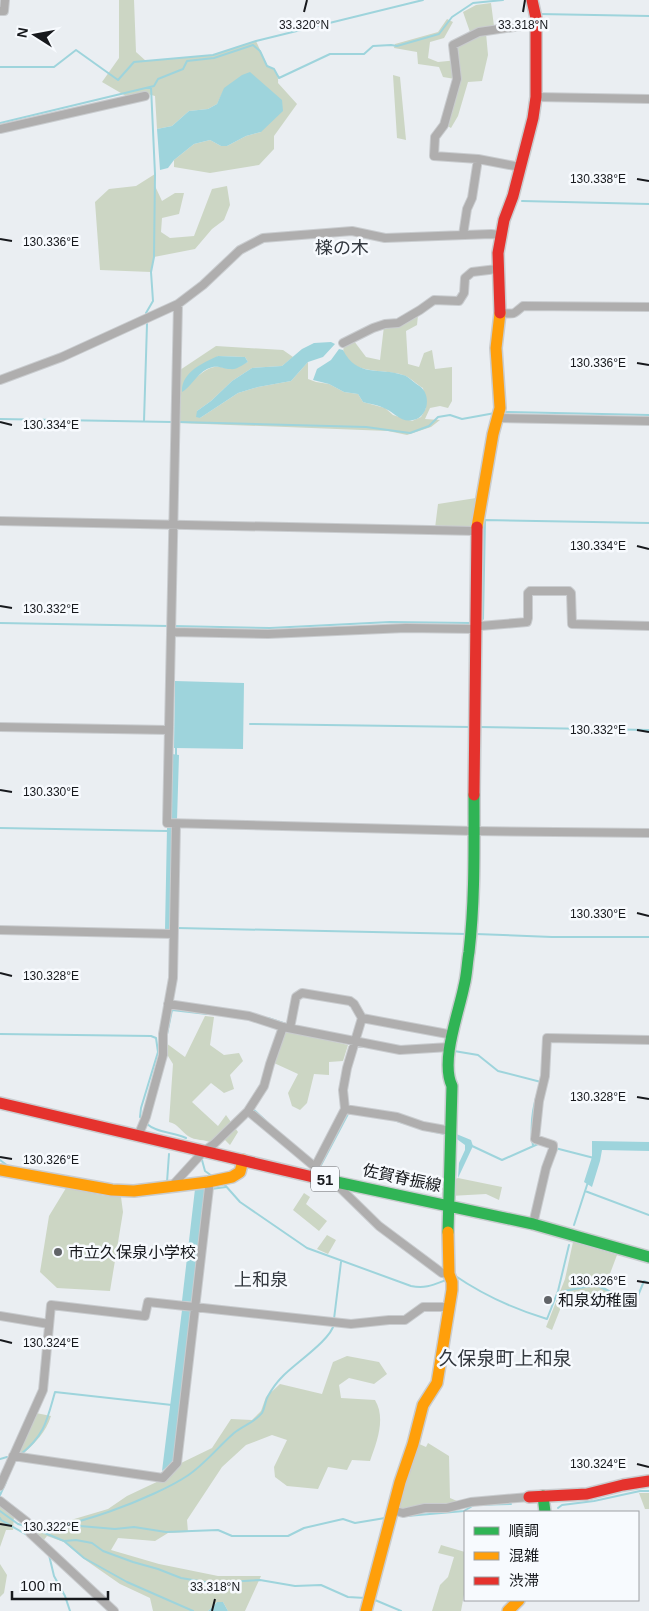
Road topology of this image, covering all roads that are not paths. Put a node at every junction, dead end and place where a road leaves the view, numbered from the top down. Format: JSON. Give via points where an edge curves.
{"nodes":[{"id":1,"x":5,"y":0,"type":"edge"},
{"id":2,"x":532,"y":0,"type":"edge"},
{"id":3,"x":0,"y":11,"type":"edge"},
{"id":4,"x":536,"y":18,"type":"junction"},
{"id":5,"x":145,"y":96,"type":"dead end"},
{"id":6,"x":536,"y":97,"type":"junction"},
{"id":7,"x":649,"y":99,"type":"edge"},
{"id":8,"x":0,"y":129,"type":"edge"},
{"id":9,"x":478,"y":160,"type":"junction"},
{"id":10,"x":520,"y":167,"type":"junction"},
{"id":11,"x":463,"y":235,"type":"junction"},
{"id":12,"x":501,"y":235,"type":"junction"},
{"id":13,"x":497,"y":269,"type":"junction"},
{"id":14,"x":178,"y":304,"type":"junction"},
{"id":15,"x":649,"y":307,"type":"edge"},
{"id":16,"x":500,"y":313,"type":"junction"},
{"id":17,"x":343,"y":343,"type":"dead end"},
{"id":18,"x":0,"y":380,"type":"edge"},
{"id":19,"x":498,"y":413,"type":"junction"},
{"id":20,"x":649,"y":421,"type":"edge"},
{"id":21,"x":0,"y":521,"type":"edge"},
{"id":22,"x":173,"y":525,"type":"junction"},
{"id":23,"x":476,"y":531,"type":"junction"},
{"id":24,"x":476,"y":624,"type":"junction"},
{"id":25,"x":649,"y":626,"type":"edge"},
{"id":26,"x":172,"y":628,"type":"junction"},
{"id":27,"x":0,"y":727,"type":"edge"},
{"id":28,"x":168,"y":730,"type":"junction"},
{"id":29,"x":173,"y":824,"type":"junction"},
{"id":30,"x":474,"y":831,"type":"junction"},
{"id":31,"x":649,"y":834,"type":"edge"},
{"id":32,"x":0,"y":930,"type":"edge"},
{"id":33,"x":173,"y":934,"type":"junction"},
{"id":34,"x":168,"y":1004,"type":"junction"},
{"id":35,"x":362,"y":1018,"type":"junction"},
{"id":36,"x":287,"y":1027,"type":"junction"},
{"id":37,"x":453,"y":1035,"type":"junction"},
{"id":38,"x":649,"y":1040,"type":"edge"},
{"id":39,"x":354,"y":1042,"type":"junction"},
{"id":40,"x":450,"y":1048,"type":"junction"},
{"id":41,"x":0,"y":1103,"type":"edge"},
{"id":42,"x":345,"y":1109,"type":"junction"},
{"id":43,"x":248,"y":1110,"type":"junction"},
{"id":44,"x":140,"y":1132,"type":"junction"},
{"id":45,"x":450,"y":1136,"type":"junction"},
{"id":46,"x":204,"y":1151,"type":"junction"},
{"id":47,"x":243,"y":1160,"type":"junction"},
{"id":48,"x":0,"y":1170,"type":"edge"},
{"id":49,"x":315,"y":1172,"type":"junction"},
{"id":50,"x":215,"y":1180,"type":"junction"},
{"id":51,"x":333,"y":1181,"type":"junction"},
{"id":52,"x":172,"y":1186,"type":"junction"},
{"id":53,"x":448,"y":1205,"type":"junction"},
{"id":54,"x":533,"y":1224,"type":"junction"},
{"id":55,"x":649,"y":1257,"type":"edge"},
{"id":56,"x":451,"y":1278,"type":"junction"},
{"id":57,"x":450,"y":1307,"type":"junction"},
{"id":58,"x":195,"y":1308,"type":"junction"},
{"id":59,"x":0,"y":1316,"type":"edge"},
{"id":60,"x":49,"y":1324,"type":"junction"},
{"id":61,"x":13,"y":1456,"type":"junction"},
{"id":62,"x":649,"y":1481,"type":"edge"},
{"id":63,"x":0,"y":1486,"type":"edge"},
{"id":64,"x":543,"y":1496,"type":"junction"},
{"id":65,"x":529,"y":1497,"type":"joint"},
{"id":66,"x":0,"y":1501,"type":"edge"},
{"id":67,"x":392,"y":1510,"type":"junction"},
{"id":68,"x":545,"y":1511,"type":"edge"},
{"id":69,"x":518,"y":1601,"type":"edge"},
{"id":70,"x":114,"y":1611,"type":"edge"},
{"id":71,"x":366,"y":1611,"type":"edge"},
{"id":72,"x":508,"y":1611,"type":"edge"}],
"edges":[{"from":1,"to":3,"type":"street","via":[[4,11]]},
{"from":2,"to":4,"type":"street"},
{"from":4,"to":6,"type":"street"},
{"from":4,"to":9,"type":"street","via":[[521,26],[479,32],[453,45],[457,79],[444,125],[435,137],[434,156]]},
{"from":5,"to":8,"type":"street"},
{"from":6,"to":7,"type":"street"},
{"from":6,"to":10,"type":"street"},
{"from":9,"to":10,"type":"street"},
{"from":9,"to":11,"type":"street"},
{"from":10,"to":12,"type":"street"},
{"from":11,"to":12,"type":"street"},
{"from":11,"to":14,"type":"street","via":[[385,238],[352,231],[263,238],[240,250]]},
{"from":12,"to":13,"type":"street"},
{"from":13,"to":16,"type":"street"},
{"from":13,"to":17,"type":"street","via":[[472,272],[465,278],[464,293],[459,301],[434,300],[398,323],[373,328]]},
{"from":14,"to":18,"type":"street","via":[[62,357]]},
{"from":14,"to":22,"type":"street"},
{"from":15,"to":16,"type":"street","via":[[523,306],[513,314]]},
{"from":16,"to":19,"type":"street","via":[[496,348]]},
{"from":19,"to":20,"type":"street"},
{"from":19,"to":23,"type":"street"},
{"from":21,"to":22,"type":"street"},
{"from":22,"to":23,"type":"street"},
{"from":22,"to":26,"type":"street"},
{"from":23,"to":24,"type":"street"},
{"from":24,"to":25,"type":"street","via":[[527,622],[530,591],[569,591],[572,624]]},
{"from":24,"to":26,"type":"street","via":[[474,629],[355,629],[268,634]]},
{"from":24,"to":30,"type":"street"},
{"from":26,"to":28,"type":"street"},
{"from":27,"to":28,"type":"street"},
{"from":28,"to":29,"type":"street","via":[[167,823]]},
{"from":29,"to":30,"type":"street"},
{"from":29,"to":33,"type":"street"},
{"from":30,"to":31,"type":"street"},
{"from":30,"to":37,"type":"street","via":[[472,935]]},
{"from":32,"to":33,"type":"street"},
{"from":33,"to":34,"type":"street","via":[[173,978]]},
{"from":34,"to":36,"type":"street","via":[[249,1016]]},
{"from":34,"to":44,"type":"street","via":[[163,1055]]},
{"from":35,"to":36,"type":"street","via":[[350,1001],[302,992],[296,997]]},
{"from":35,"to":37,"type":"street"},
{"from":35,"to":39,"type":"street"},
{"from":36,"to":39,"type":"street"},
{"from":36,"to":43,"type":"street","via":[[264,1086]]},
{"from":37,"to":40,"type":"street"},
{"from":38,"to":54,"type":"street","via":[[547,1038],[535,1139],[553,1147]]},
{"from":39,"to":40,"type":"street","via":[[400,1050]]},
{"from":39,"to":42,"type":"street","via":[[343,1090]]},
{"from":40,"to":45,"type":"street"},
{"from":41,"to":44,"type":"street","name":"佐賀脊振線","number":"51"},
{"from":42,"to":45,"type":"street","via":[[397,1117]]},
{"from":42,"to":49,"type":"street"},
{"from":43,"to":46,"type":"street"},
{"from":43,"to":49,"type":"street"},
{"from":44,"to":46,"type":"street","name":"佐賀脊振線","number":"51"},
{"from":45,"to":53,"type":"street"},
{"from":46,"to":47,"type":"street","name":"佐賀脊振線","number":"51"},
{"from":46,"to":52,"type":"street"},
{"from":47,"to":49,"type":"street","name":"佐賀脊振線","number":"51"},
{"from":47,"to":50,"type":"street","via":[[237,1174]]},
{"from":48,"to":52,"type":"street","via":[[112,1190],[134,1192]]},
{"from":49,"to":51,"type":"street","name":"佐賀脊振線","number":"51"},
{"from":50,"to":52,"type":"street"},
{"from":50,"to":58,"type":"street","via":[[209,1188]]},
{"from":51,"to":53,"type":"street","name":"佐賀脊振線","number":"51"},
{"from":51,"to":56,"type":"street","via":[[380,1226]]},
{"from":53,"to":54,"type":"street","name":"佐賀脊振線","number":"51"},
{"from":53,"to":56,"type":"street"},
{"from":54,"to":55,"type":"street","name":"佐賀脊振線","number":"51"},
{"from":56,"to":57,"type":"street"},
{"from":57,"to":58,"type":"street","via":[[423,1307],[405,1320],[351,1324]]},
{"from":57,"to":67,"type":"street","via":[[437,1383],[423,1405]]},
{"from":58,"to":60,"type":"street","via":[[148,1302],[145,1316],[51,1305]]},
{"from":58,"to":61,"type":"street","via":[[177,1463],[163,1478]]},
{"from":59,"to":60,"type":"street"},
{"from":60,"to":61,"type":"street","via":[[43,1390]]},
{"from":61,"to":63,"type":"street"},
{"from":62,"to":64,"type":"street","via":[[587,1494]]},
{"from":64,"to":65,"type":"street"},
{"from":64,"to":68,"type":"street"},
{"from":65,"to":67,"type":"street","via":[[403,1513]]},
{"from":66,"to":70,"type":"street"},
{"from":67,"to":71,"type":"street"},
{"from":69,"to":72,"type":"street"}]}
